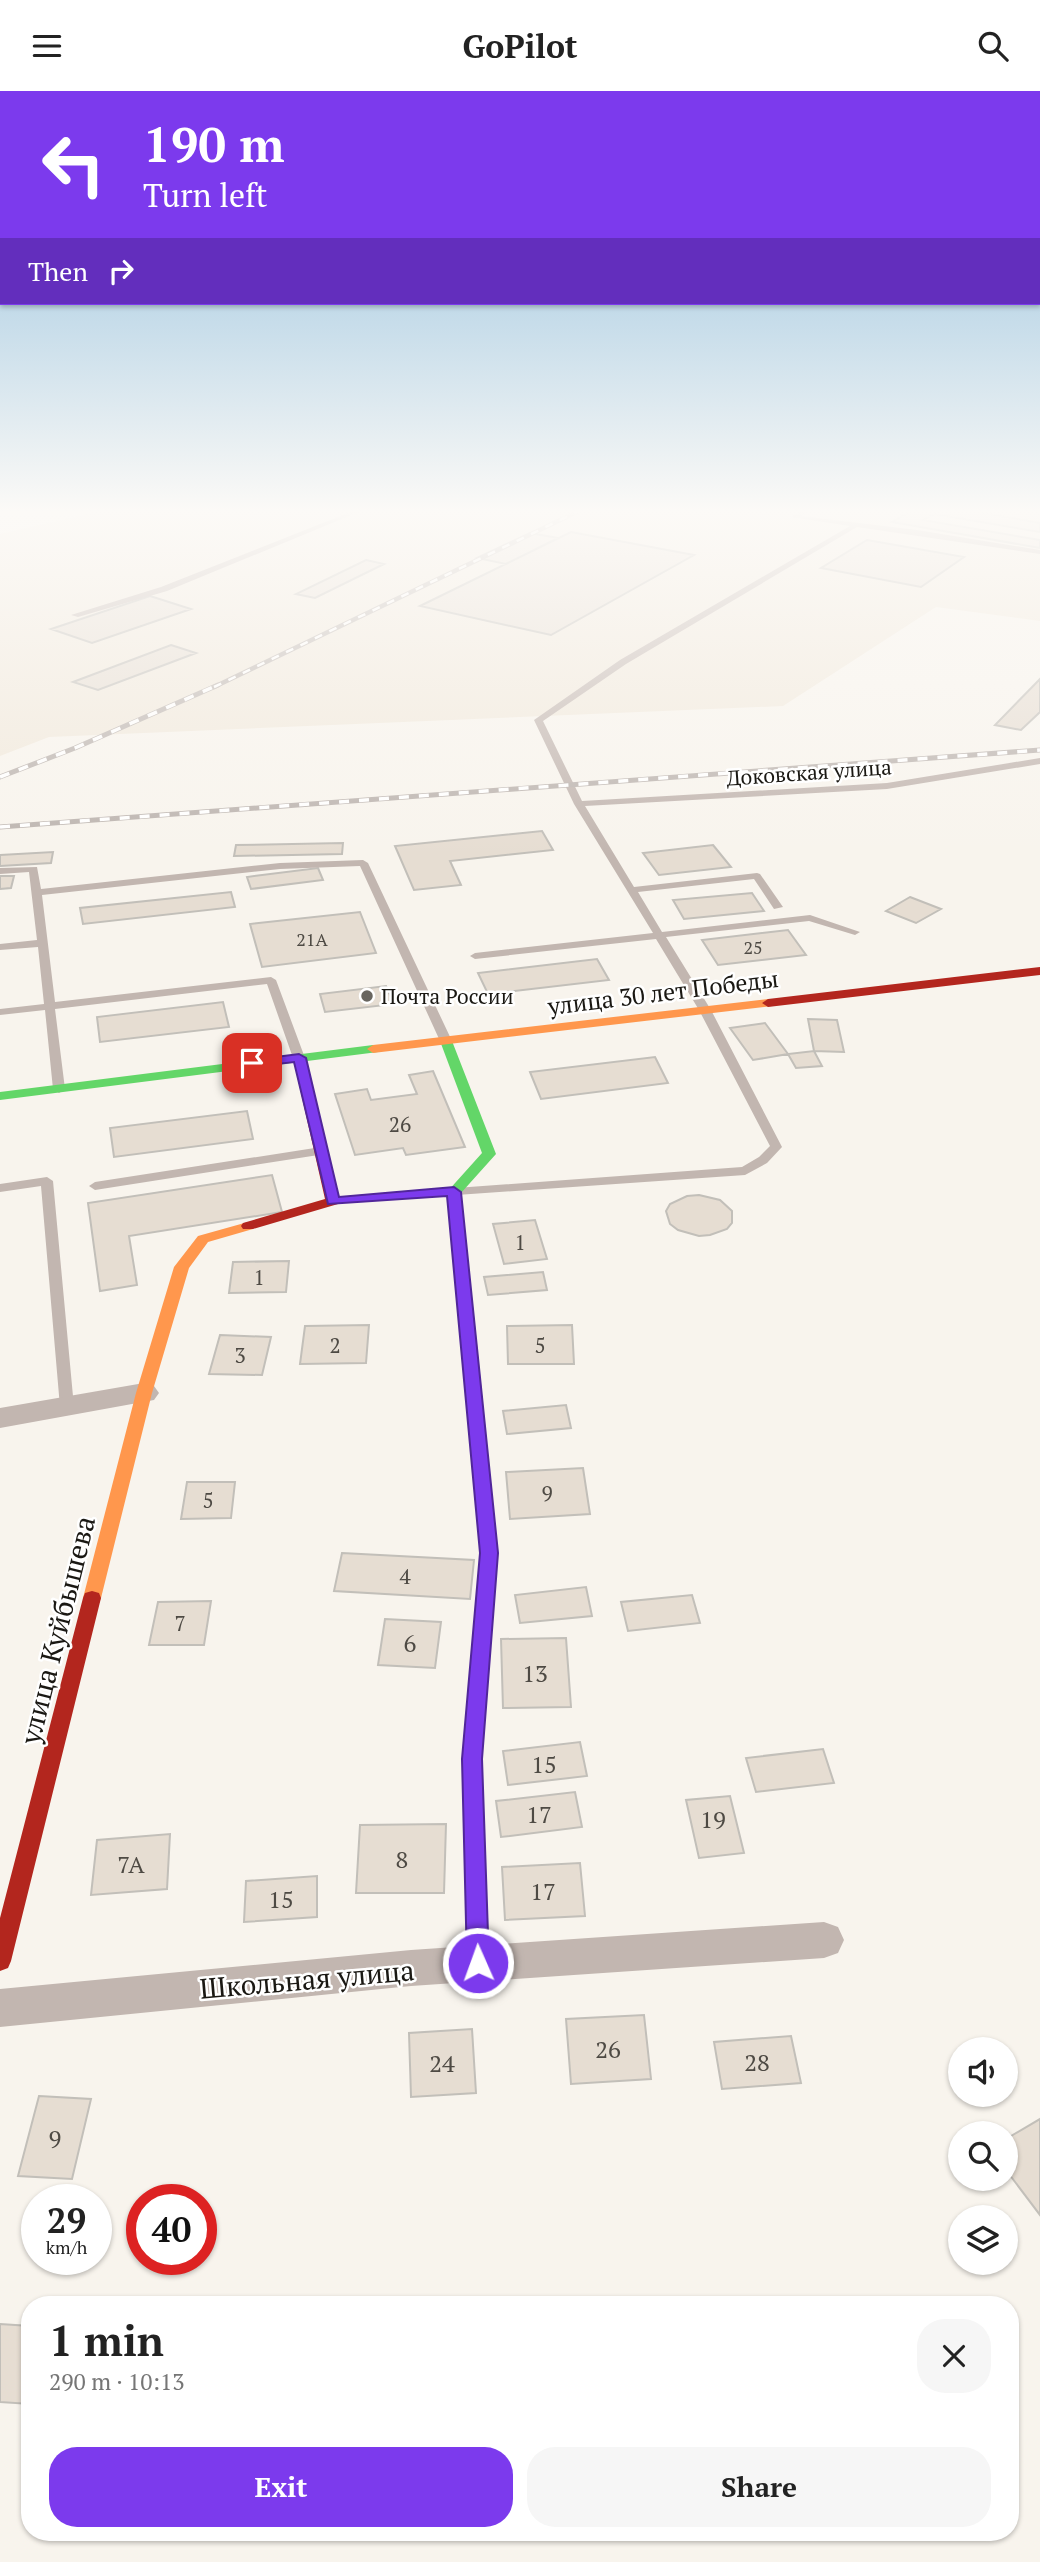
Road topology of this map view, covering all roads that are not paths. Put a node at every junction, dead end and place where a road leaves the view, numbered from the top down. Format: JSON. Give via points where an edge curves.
{"nodes":[{"id":1,"x":687,"y":624,"type":"edge"},
{"id":2,"x":1040,"y":761,"type":"edge"},
{"id":3,"x":579,"y":804,"type":"junction"},
{"id":4,"x":0,"y":871,"type":"edge"},
{"id":5,"x":631,"y":890,"type":"junction"},
{"id":6,"x":36,"y":893,"type":"junction"},
{"id":7,"x":778,"y":907,"type":"dead end"},
{"id":8,"x":855,"y":932,"type":"dead end"},
{"id":9,"x":660,"y":936,"type":"junction"},
{"id":10,"x":42,"y":943,"type":"junction"},
{"id":11,"x":0,"y":947,"type":"edge"},
{"id":12,"x":475,"y":956,"type":"dead end"},
{"id":13,"x":1040,"y":971,"type":"edge"},
{"id":14,"x":49,"y":1006,"type":"junction"},
{"id":15,"x":705,"y":1010,"type":"junction"},
{"id":16,"x":0,"y":1012,"type":"edge"},
{"id":17,"x":446,"y":1041,"type":"junction"},
{"id":18,"x":299,"y":1058,"type":"junction"},
{"id":19,"x":58,"y":1089,"type":"junction"},
{"id":20,"x":0,"y":1096,"type":"edge"},
{"id":21,"x":321,"y":1151,"type":"junction"},
{"id":22,"x":95,"y":1186,"type":"dead end"},
{"id":23,"x":0,"y":1188,"type":"edge"},
{"id":24,"x":454,"y":1192,"type":"junction"},
{"id":25,"x":333,"y":1201,"type":"junction"},
{"id":26,"x":144,"y":1393,"type":"junction"},
{"id":27,"x":67,"y":1407,"type":"junction"},
{"id":28,"x":0,"y":1418,"type":"edge"},
{"id":29,"x":824,"y":1940,"type":"dead end"},
{"id":30,"x":0,"y":1961,"type":"edge"},
{"id":31,"x":478,"y":1963,"type":"junction"},
{"id":32,"x":0,"y":2008,"type":"edge"}],
"edges":[{"from":1,"to":3,"type":"lane","via":[[538,720]]},
{"from":2,"to":3,"type":"lane","name":"Доковская улица","via":[[887,786]]},
{"from":3,"to":5,"type":"lane"},
{"from":4,"to":6,"type":"lane","via":[[34,869]]},
{"from":5,"to":7,"type":"lane","via":[[757,876]]},
{"from":5,"to":9,"type":"lane"},
{"from":6,"to":10,"type":"lane"},
{"from":6,"to":17,"type":"lane","via":[[280,866],[363,863]]},
{"from":8,"to":9,"type":"lane","via":[[810,918]]},
{"from":9,"to":12,"type":"lane"},
{"from":9,"to":15,"type":"lane"},
{"from":10,"to":11,"type":"lane"},
{"from":10,"to":14,"type":"lane"},
{"from":13,"to":15,"type":"street","name":"улица 30 лет Победы"},
{"from":14,"to":16,"type":"lane"},
{"from":14,"to":18,"type":"lane","via":[[271,980]]},
{"from":14,"to":19,"type":"lane"},
{"from":15,"to":17,"type":"street","name":"улица 30 лет Победы"},
{"from":15,"to":24,"type":"lane","via":[[776,1147],[763,1160],[745,1171]]},
{"from":17,"to":18,"type":"street","name":"улица 30 лет Победы"},
{"from":17,"to":24,"type":"street","via":[[489,1154]]},
{"from":18,"to":19,"type":"street","name":"улица 30 лет Победы"},
{"from":18,"to":21,"type":"street"},
{"from":19,"to":20,"type":"street","name":"улица 30 лет Победы"},
{"from":21,"to":22,"type":"lane"},
{"from":21,"to":25,"type":"street"},
{"from":23,"to":27,"type":"lane","via":[[47,1181]]},
{"from":24,"to":25,"type":"lane"},
{"from":24,"to":31,"type":"street","via":[[489,1553],[472,1759]]},
{"from":25,"to":26,"type":"street","name":"улица Куйбышева","via":[[203,1239],[183,1267]]},
{"from":26,"to":27,"type":"street"},
{"from":26,"to":30,"type":"street","name":"улица Куйбышева"},
{"from":27,"to":28,"type":"street"},
{"from":29,"to":31,"type":"street","name":"Школьная улица"},
{"from":31,"to":32,"type":"street","name":"Школьная улица"}]}
